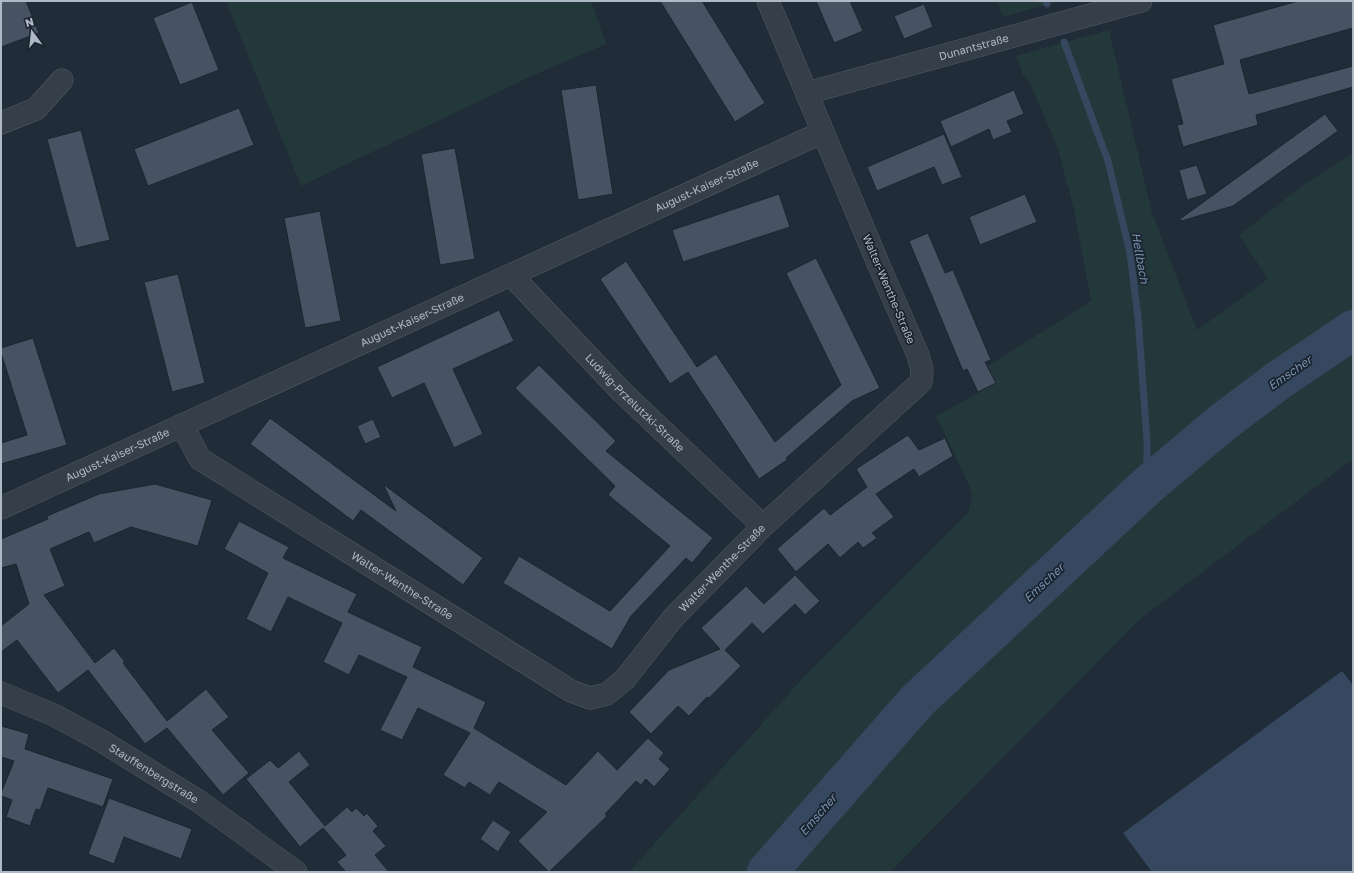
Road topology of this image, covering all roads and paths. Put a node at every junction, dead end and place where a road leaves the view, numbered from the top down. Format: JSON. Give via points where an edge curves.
{"nodes":[{"id":1,"x":768,"y":1,"type":"edge"},
{"id":2,"x":1139,"y":1,"type":"edge"},
{"id":3,"x":62,"y":80,"type":"dead end"},
{"id":4,"x":807,"y":93,"type":"junction"},
{"id":5,"x":1,"y":123,"type":"edge"},
{"id":6,"x":823,"y":132,"type":"junction"},
{"id":7,"x":511,"y":275,"type":"junction"},
{"id":8,"x":182,"y":425,"type":"junction"},
{"id":9,"x":1,"y":508,"type":"edge"},
{"id":10,"x":763,"y":526,"type":"junction"},
{"id":11,"x":1,"y":693,"type":"edge"},
{"id":12,"x":296,"y":872,"type":"edge"}],
"edges":[{"from":1,"to":4,"type":"street","name":"Walter-Wenthe-Straße"},
{"from":2,"to":4,"type":"street","name":"Dunantstraße"},
{"from":3,"to":5,"type":"street","via":[[36,109]]},
{"from":4,"to":6,"type":"street","name":"Walter-Wenthe-Straße"},
{"from":6,"to":7,"type":"street","name":"August-Kaiser-Straße"},
{"from":6,"to":10,"type":"street","name":"Walter-Wenthe-Straße","via":[[918,355],[922,370],[921,382]]},
{"from":7,"to":8,"type":"street","name":"August-Kaiser-Straße"},
{"from":7,"to":10,"type":"street","name":"Ludwig-Przelutzki-Straße","via":[[622,392]]},
{"from":8,"to":9,"type":"street","name":"August-Kaiser-Straße"},
{"from":8,"to":10,"type":"street","name":"Walter-Wenthe-Straße","via":[[200,459],[551,679],[590,698],[607,694],[625,679],[673,618]]},
{"from":11,"to":12,"type":"street","name":"Stauffenbergstraße","via":[[54,715],[100,740],[200,802]]}]}
